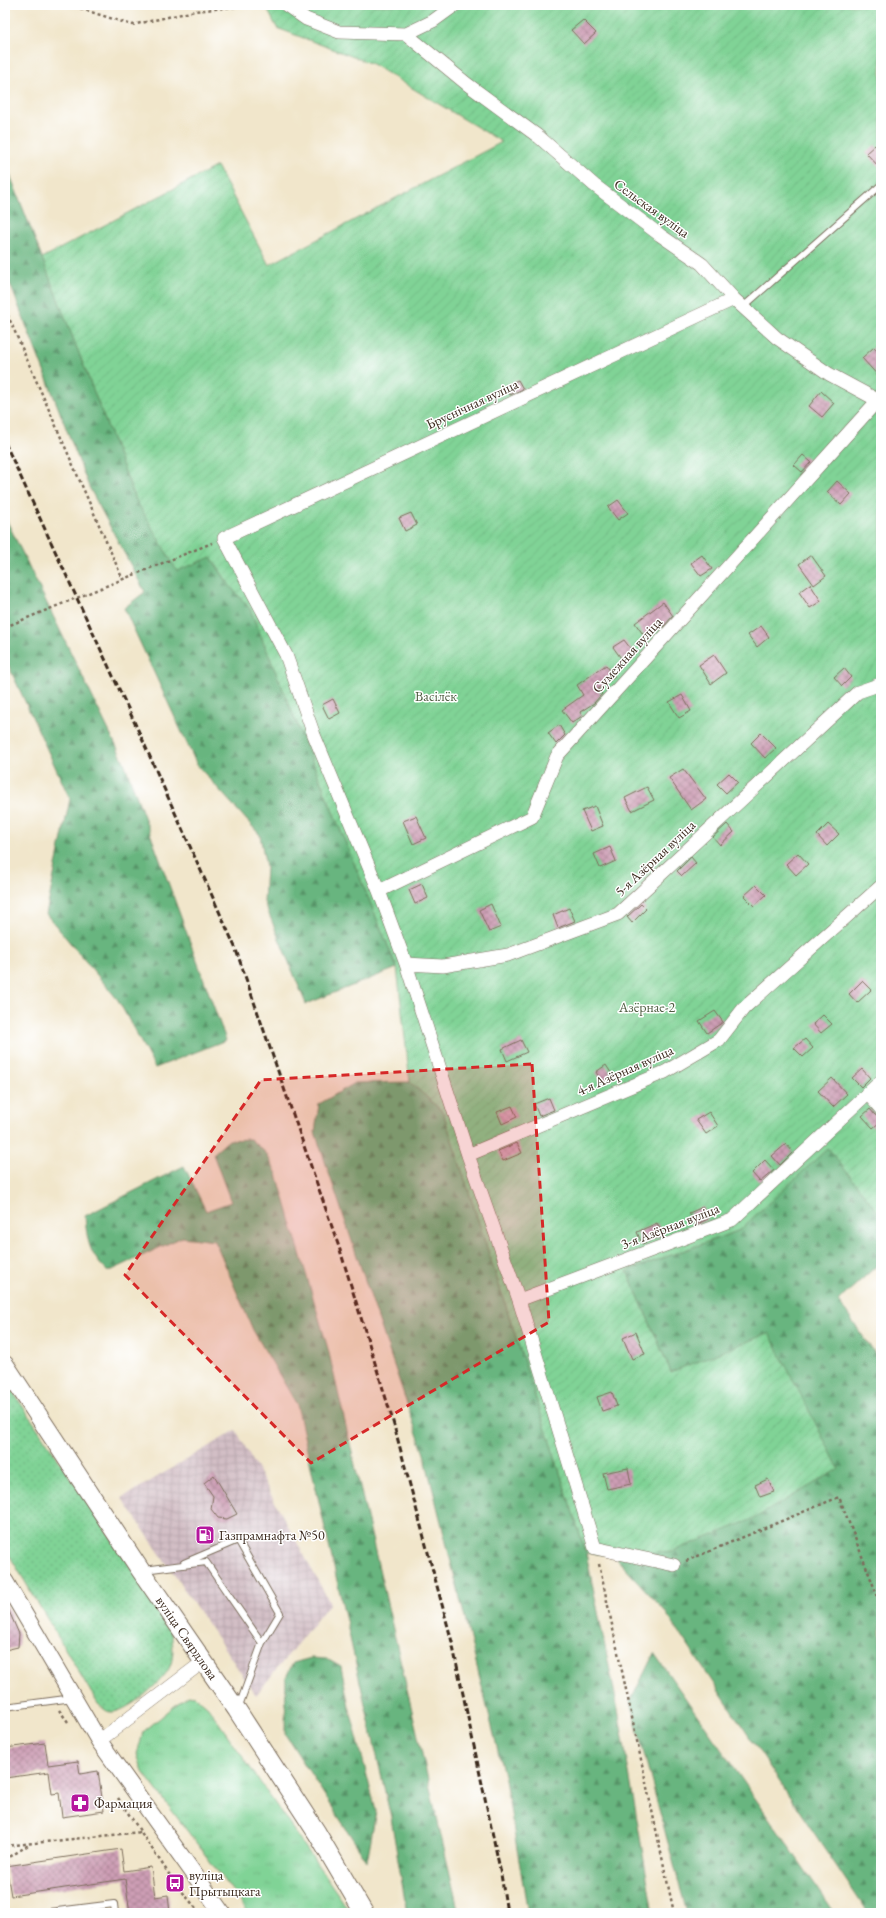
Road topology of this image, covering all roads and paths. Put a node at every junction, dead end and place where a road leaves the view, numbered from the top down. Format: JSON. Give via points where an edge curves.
{"nodes":[{"id":1,"x":69,"y":5,"type":"edge"},
{"id":2,"x":254,"y":5,"type":"edge"},
{"id":3,"x":286,"y":5,"type":"edge"},
{"id":4,"x":455,"y":5,"type":"edge"},
{"id":5,"x":406,"y":34,"type":"junction"},
{"id":6,"x":881,"y":185,"type":"edge"},
{"id":7,"x":738,"y":303,"type":"junction"},
{"id":8,"x":5,"y":309,"type":"edge"},
{"id":9,"x":879,"y":401,"type":"edge"},
{"id":10,"x":224,"y":538,"type":"junction"},
{"id":11,"x":123,"y":580,"type":"junction"},
{"id":12,"x":5,"y":627,"type":"edge"},
{"id":13,"x":881,"y":684,"type":"edge"},
{"id":14,"x":881,"y":886,"type":"edge"},
{"id":15,"x":379,"y":891,"type":"junction"},
{"id":16,"x":406,"y":964,"type":"junction"},
{"id":17,"x":881,"y":1081,"type":"edge"},
{"id":18,"x":867,"y":1093,"type":"junction"},
{"id":19,"x":881,"y":1110,"type":"edge"},
{"id":20,"x":468,"y":1155,"type":"junction"},
{"id":21,"x":519,"y":1300,"type":"junction"},
{"id":22,"x":5,"y":1365,"type":"edge"},
{"id":23,"x":595,"y":1548,"type":"junction"},
{"id":24,"x":674,"y":1565,"type":"joint"},
{"id":25,"x":175,"y":1566,"type":"junction"},
{"id":26,"x":141,"y":1571,"type":"junction"},
{"id":27,"x":5,"y":1581,"type":"edge"},
{"id":28,"x":881,"y":1605,"type":"edge"},
{"id":29,"x":262,"y":1642,"type":"junction"},
{"id":30,"x":204,"y":1661,"type":"junction"},
{"id":31,"x":73,"y":1698,"type":"junction"},
{"id":32,"x":54,"y":1701,"type":"junction"},
{"id":33,"x":5,"y":1707,"type":"edge"},
{"id":34,"x":237,"y":1710,"type":"junction"},
{"id":35,"x":71,"y":1727,"type":"dead end"},
{"id":36,"x":99,"y":1741,"type":"junction"},
{"id":37,"x":115,"y":1792,"type":"dead end"},
{"id":38,"x":141,"y":1832,"type":"junction"},
{"id":39,"x":33,"y":1843,"type":"junction"},
{"id":40,"x":5,"y":1846,"type":"edge"},
{"id":41,"x":5,"y":1860,"type":"edge"},
{"id":42,"x":5,"y":1907,"type":"edge"},
{"id":43,"x":10,"y":1913,"type":"edge"},
{"id":44,"x":41,"y":1913,"type":"edge"},
{"id":45,"x":115,"y":1913,"type":"edge"},
{"id":46,"x":200,"y":1913,"type":"edge"},
{"id":47,"x":222,"y":1913,"type":"edge"},
{"id":48,"x":364,"y":1913,"type":"edge"},
{"id":49,"x":674,"y":1913,"type":"edge"}],
"edges":[{"from":1,"to":2,"type":"path","via":[[132,25],[195,11]]},
{"from":3,"to":5,"type":"street","via":[[306,19],[338,32]]},
{"from":4,"to":5,"type":"street","via":[[433,21]]},
{"from":5,"to":7,"type":"street","name":"Сельская вуліца","via":[[467,84],[540,137],[594,185],[702,264]]},
{"from":6,"to":7,"type":"lane"},
{"from":7,"to":9,"type":"street","name":"Сельская вуліца","via":[[777,338],[829,374]]},
{"from":7,"to":10,"type":"street","name":"Бруснічная вуліца"},
{"from":8,"to":11,"type":"path"},
{"from":9,"to":15,"type":"street","name":"Сумежная вуліца","via":[[557,756],[532,817]]},
{"from":10,"to":11,"type":"path"},
{"from":10,"to":15,"type":"street","via":[[286,654],[314,735]]},
{"from":11,"to":12,"type":"path"},
{"from":13,"to":16,"type":"street","name":"5-я Азёрная вуліца","via":[[858,692],[618,914],[508,955],[443,966]]},
{"from":14,"to":20,"type":"street","name":"4-я Азёрная вуліца","via":[[744,1008],[719,1040],[665,1072]]},
{"from":15,"to":16,"type":"street"},
{"from":16,"to":20,"type":"street"},
{"from":17,"to":18,"type":"street","name":"3-я Азёрная вуліца"},
{"from":18,"to":19,"type":"street"},
{"from":18,"to":21,"type":"street","name":"3-я Азёрная вуліца","via":[[732,1220]]},
{"from":20,"to":21,"type":"street"},
{"from":21,"to":23,"type":"street"},
{"from":22,"to":26,"type":"main road","name":"вуліца Свярдлова"},
{"from":23,"to":24,"type":"street"},
{"from":23,"to":49,"type":"path"},
{"from":24,"to":28,"type":"path","via":[[839,1497]]},
{"from":25,"to":26,"type":"lane"},
{"from":25,"to":29,"type":"lane","via":[[206,1562]]},
{"from":25,"to":29,"type":"lane","via":[[238,1540],[280,1613]]},
{"from":26,"to":30,"type":"main road","name":"вуліца Свярдлова"},
{"from":27,"to":31,"type":"street"},
{"from":29,"to":34,"type":"lane"},
{"from":30,"to":34,"type":"main road","name":"вуліца Свярдлова"},
{"from":30,"to":36,"type":"street"},
{"from":31,"to":32,"type":"lane"},
{"from":31,"to":36,"type":"street"},
{"from":32,"to":33,"type":"lane"},
{"from":32,"to":35,"type":"path"},
{"from":34,"to":48,"type":"main road","name":"вуліца Свярдлова","via":[[317,1833]]},
{"from":36,"to":47,"type":"street"},
{"from":37,"to":38,"type":"path"},
{"from":38,"to":39,"type":"path"},
{"from":38,"to":46,"type":"path","via":[[175,1883]]},
{"from":39,"to":40,"type":"path"},
{"from":39,"to":41,"type":"path"},
{"from":42,"to":43,"type":"path"},
{"from":44,"to":45,"type":"lane","via":[[114,1904]]}]}
